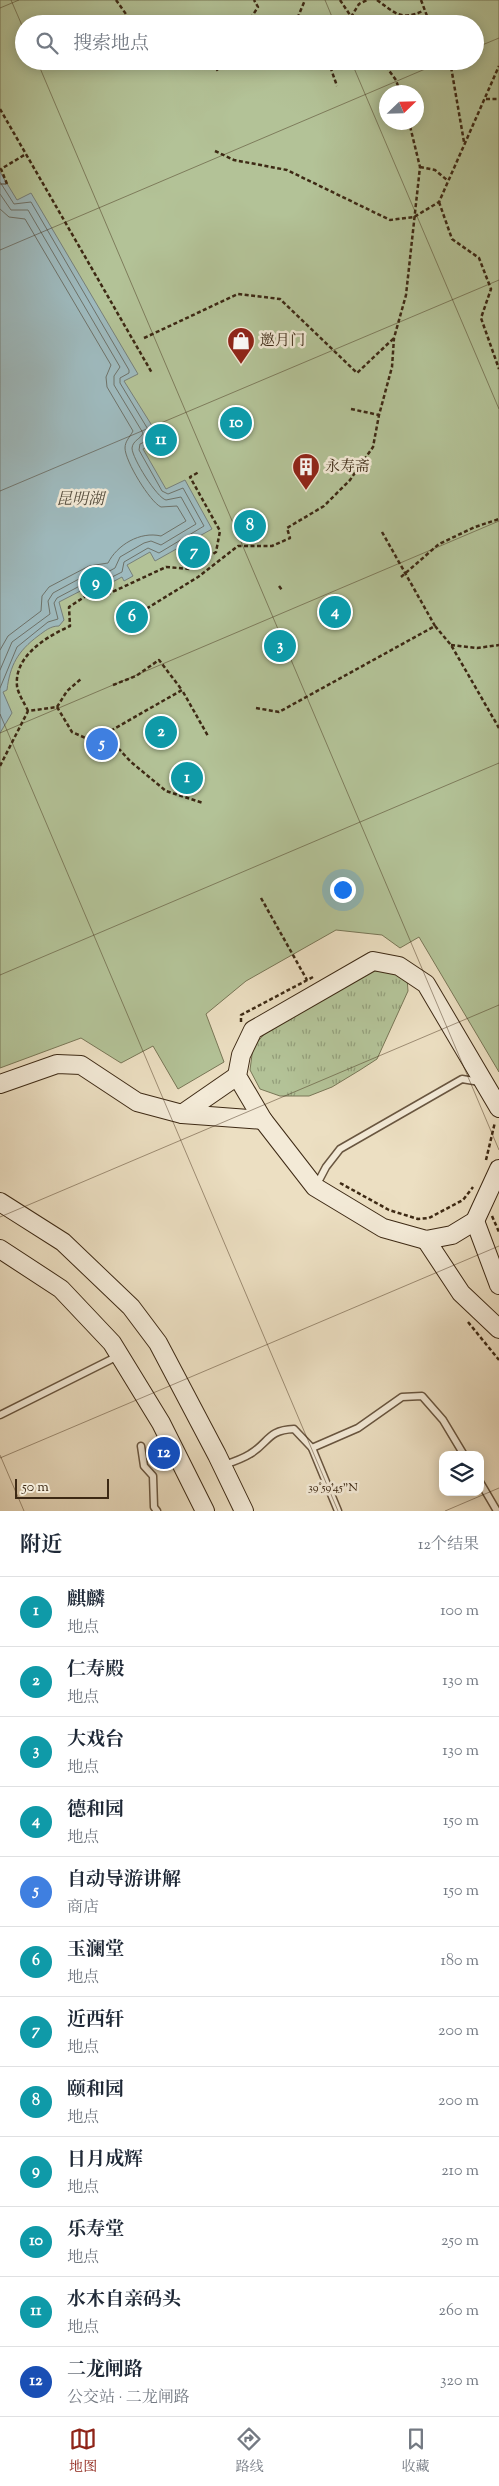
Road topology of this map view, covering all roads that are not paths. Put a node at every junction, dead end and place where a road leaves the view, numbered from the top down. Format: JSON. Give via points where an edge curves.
{"nodes":[{"id":1,"x":237,"y":1076,"type":"junction"},
{"id":2,"x":483,"y":1082,"type":"junction"},
{"id":3,"x":0,"y":1084,"type":"edge"},
{"id":4,"x":495,"y":1111,"type":"edge"},
{"id":5,"x":182,"y":1114,"type":"junction"},
{"id":6,"x":263,"y":1120,"type":"junction"},
{"id":7,"x":492,"y":1167,"type":"edge"},
{"id":8,"x":318,"y":1180,"type":"junction"},
{"id":9,"x":0,"y":1202,"type":"edge"},
{"id":10,"x":475,"y":1221,"type":"junction"},
{"id":11,"x":426,"y":1240,"type":"junction"},
{"id":12,"x":0,"y":1249,"type":"edge"},
{"id":13,"x":499,"y":1285,"type":"edge"},
{"id":14,"x":499,"y":1329,"type":"edge"},
{"id":15,"x":119,"y":1356,"type":"junction"},
{"id":16,"x":0,"y":1415,"type":"edge"},
{"id":17,"x":141,"y":1446,"type":"dead end"},
{"id":18,"x":312,"y":1448,"type":"junction"},
{"id":19,"x":461,"y":1451,"type":"edge"},
{"id":20,"x":223,"y":1466,"type":"junction"},
{"id":21,"x":484,"y":1489,"type":"edge"},
{"id":22,"x":157,"y":1511,"type":"edge"},
{"id":23,"x":205,"y":1511,"type":"edge"},
{"id":24,"x":244,"y":1511,"type":"edge"},
{"id":25,"x":338,"y":1511,"type":"edge"},
{"id":26,"x":497,"y":1511,"type":"edge"}],
"edges":[{"from":1,"to":2,"type":"street","via":[[241,1055],[253,1030],[372,961],[399,966],[426,984]]},
{"from":1,"to":5,"type":"street"},
{"from":1,"to":6,"type":"street"},
{"from":2,"to":4,"type":"street"},
{"from":2,"to":8,"type":"lane","via":[[462,1079],[340,1149]]},
{"from":3,"to":5,"type":"street","via":[[57,1064],[81,1065],[137,1102]]},
{"from":5,"to":6,"type":"street"},
{"from":6,"to":8,"type":"street"},
{"from":7,"to":10,"type":"street"},
{"from":8,"to":11,"type":"street","via":[[383,1228]]},
{"from":9,"to":20,"type":"street","via":[[63,1242],[131,1308],[158,1343]]},
{"from":10,"to":11,"type":"street","via":[[452,1234]]},
{"from":10,"to":13,"type":"street"},
{"from":11,"to":14,"type":"street","via":[[461,1292]]},
{"from":12,"to":15,"type":"street","via":[[61,1289],[112,1343]]},
{"from":15,"to":16,"type":"lane"},
{"from":15,"to":23,"type":"street","via":[[161,1423]]},
{"from":17,"to":22,"type":"lane","via":[[144,1466],[153,1476],[154,1507]]},
{"from":18,"to":19,"type":"lane","via":[[358,1428],[402,1397],[422,1396]]},
{"from":18,"to":20,"type":"lane","via":[[294,1429],[280,1430],[270,1435],[252,1454]]},
{"from":18,"to":25,"type":"lane"},
{"from":20,"to":24,"type":"street"},
{"from":21,"to":26,"type":"lane"}]}
